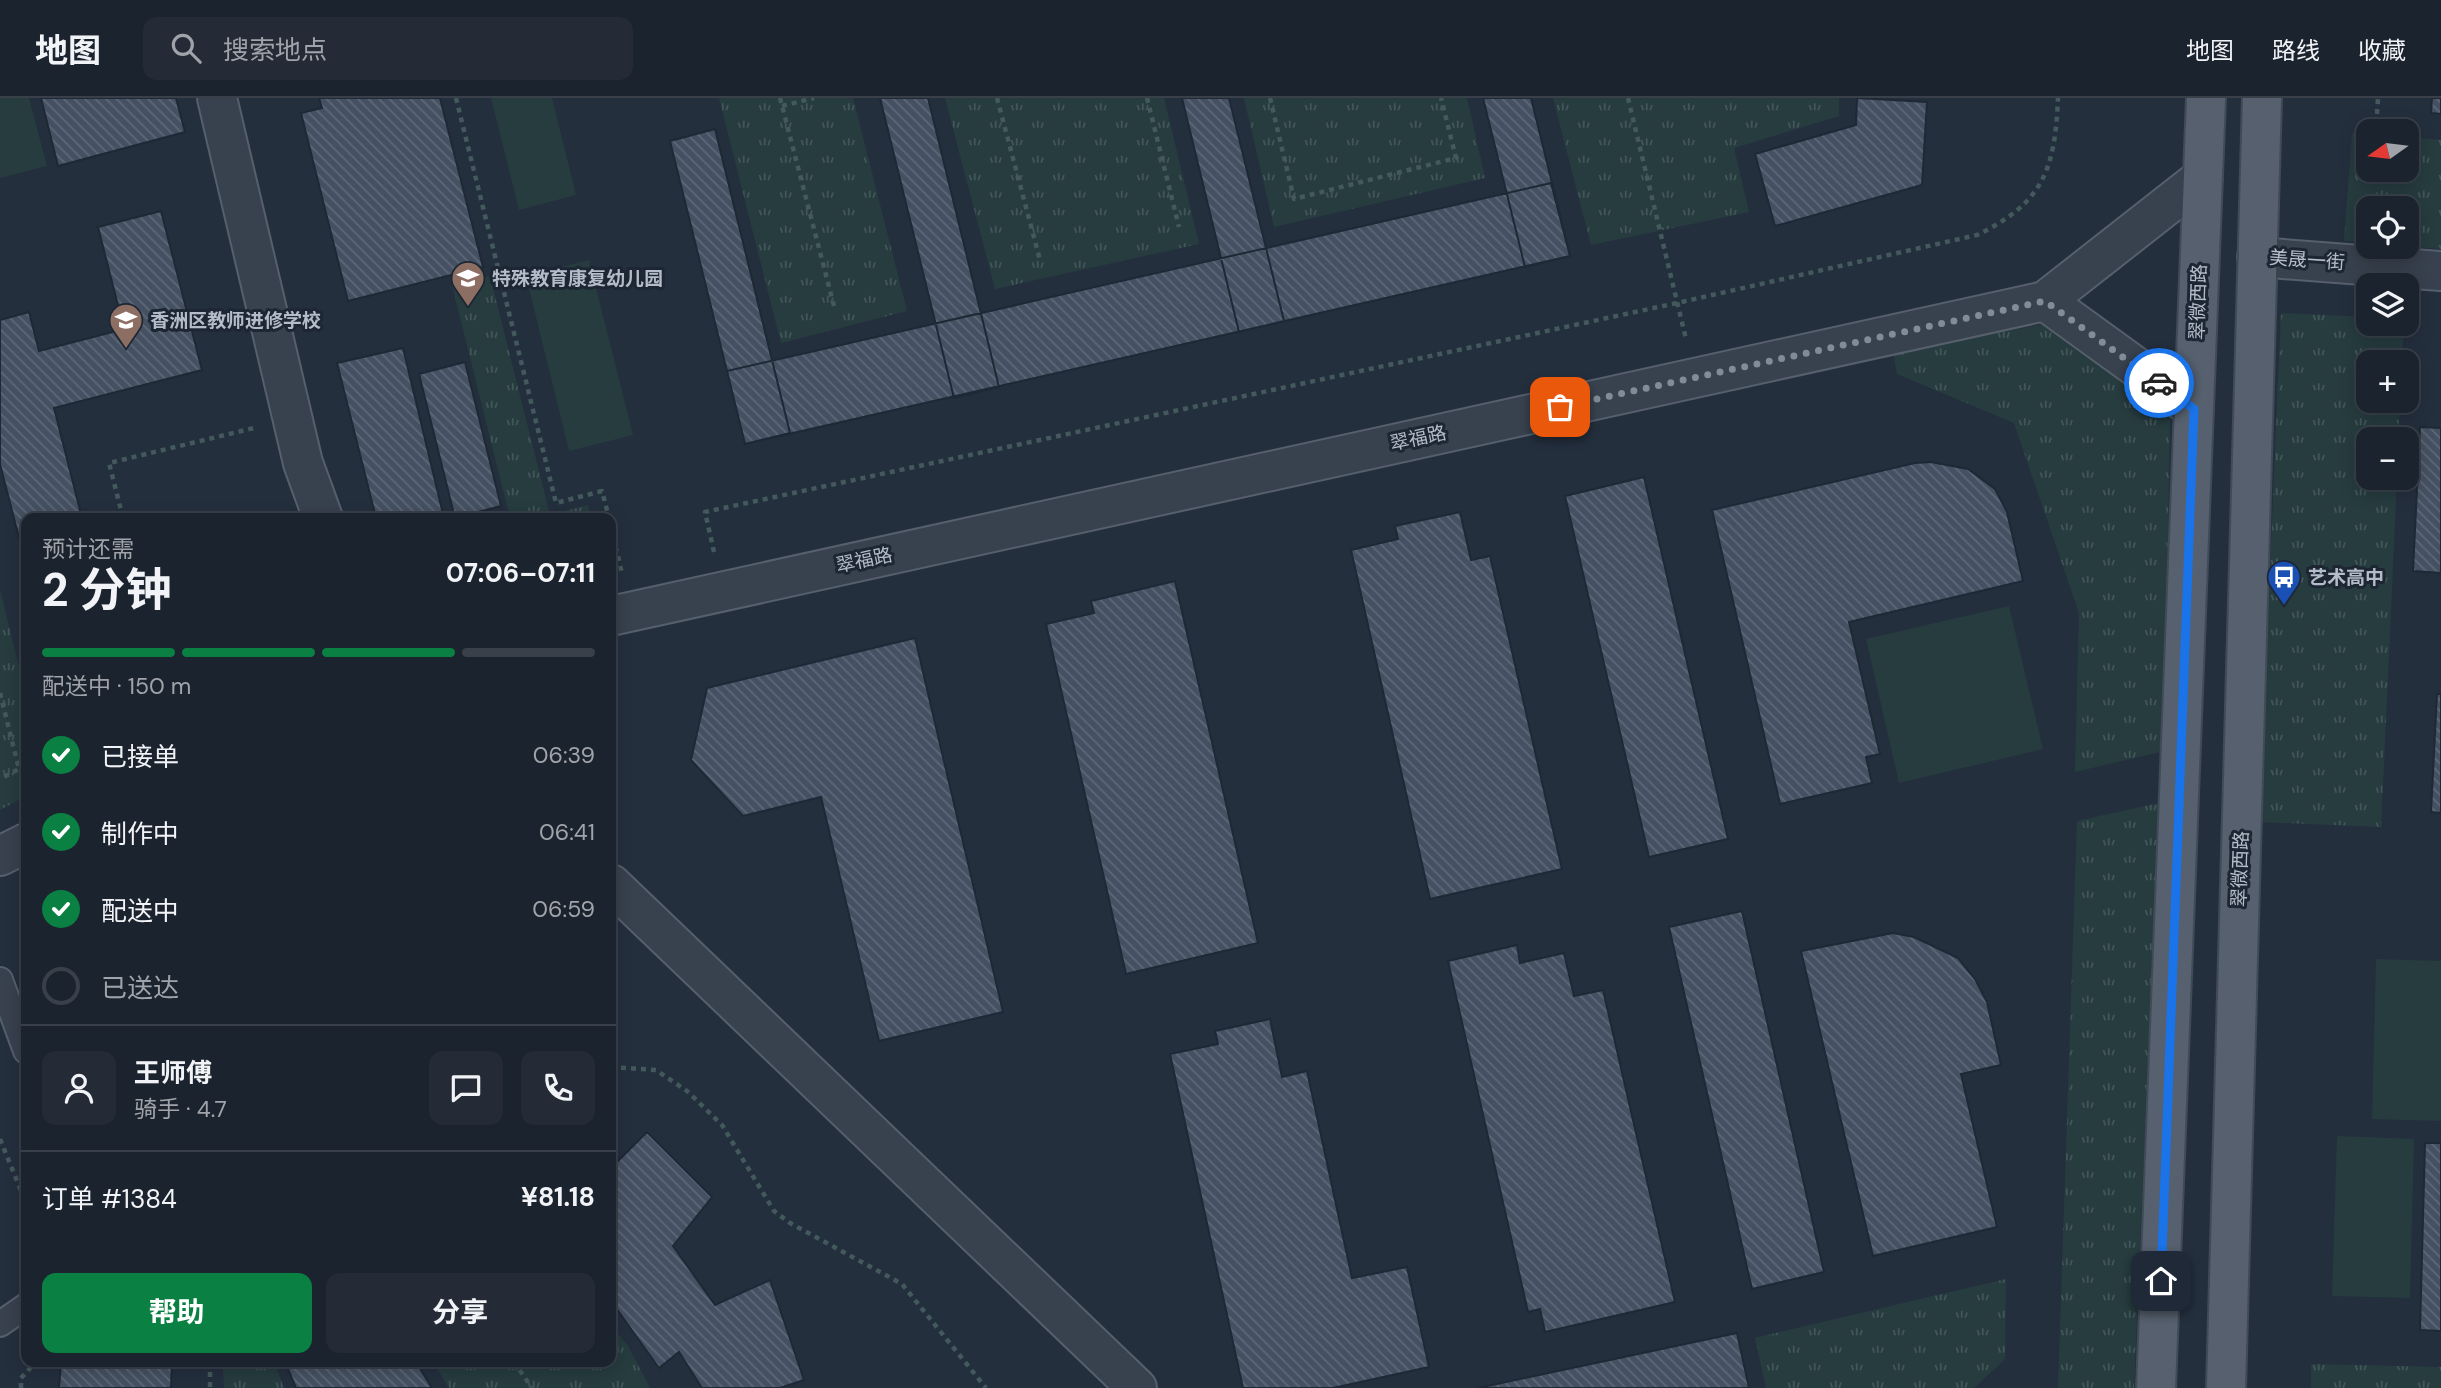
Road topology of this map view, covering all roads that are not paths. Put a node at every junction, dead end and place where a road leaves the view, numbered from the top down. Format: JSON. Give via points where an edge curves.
{"nodes":[{"id":1,"x":217,"y":98,"type":"edge"},
{"id":2,"x":2206,"y":98,"type":"edge"},
{"id":3,"x":2262,"y":98,"type":"edge"},
{"id":4,"x":2203,"y":177,"type":"junction"},
{"id":5,"x":2257,"y":257,"type":"junction"},
{"id":6,"x":2441,"y":271,"type":"edge"},
{"id":7,"x":2045,"y":301,"type":"junction"},
{"id":8,"x":2194,"y":409,"type":"junction"},
{"id":9,"x":321,"y":513,"type":"edge"},
{"id":10,"x":621,"y":613,"type":"edge"},
{"id":11,"x":21,"y":846,"type":"edge"},
{"id":12,"x":0,"y":856,"type":"edge"},
{"id":13,"x":616,"y":889,"type":"edge"},
{"id":14,"x":0,"y":980,"type":"edge"},
{"id":15,"x":21,"y":1037,"type":"edge"},
{"id":16,"x":21,"y":1309,"type":"edge"},
{"id":17,"x":0,"y":1324,"type":"edge"},
{"id":18,"x":1137,"y":1388,"type":"edge"},
{"id":19,"x":2156,"y":1388,"type":"edge"},
{"id":20,"x":2226,"y":1388,"type":"edge"}],
"edges":[{"from":1,"to":9,"type":"street","via":[[303,463]]},
{"from":2,"to":4,"type":"main road","name":"翠微西路"},
{"from":3,"to":5,"type":"main road","name":"翠微西路"},
{"from":4,"to":7,"type":"street"},
{"from":4,"to":8,"type":"main road","name":"翠微西路"},
{"from":5,"to":6,"type":"street","name":"美晟一街"},
{"from":5,"to":20,"type":"main road","name":"翠微西路"},
{"from":7,"to":8,"type":"street"},
{"from":7,"to":10,"type":"street","name":"翠福路"},
{"from":8,"to":19,"type":"main road","name":"翠微西路"},
{"from":11,"to":12,"type":"street"},
{"from":13,"to":18,"type":"street"},
{"from":14,"to":15,"type":"lane"},
{"from":16,"to":17,"type":"lane"}]}
